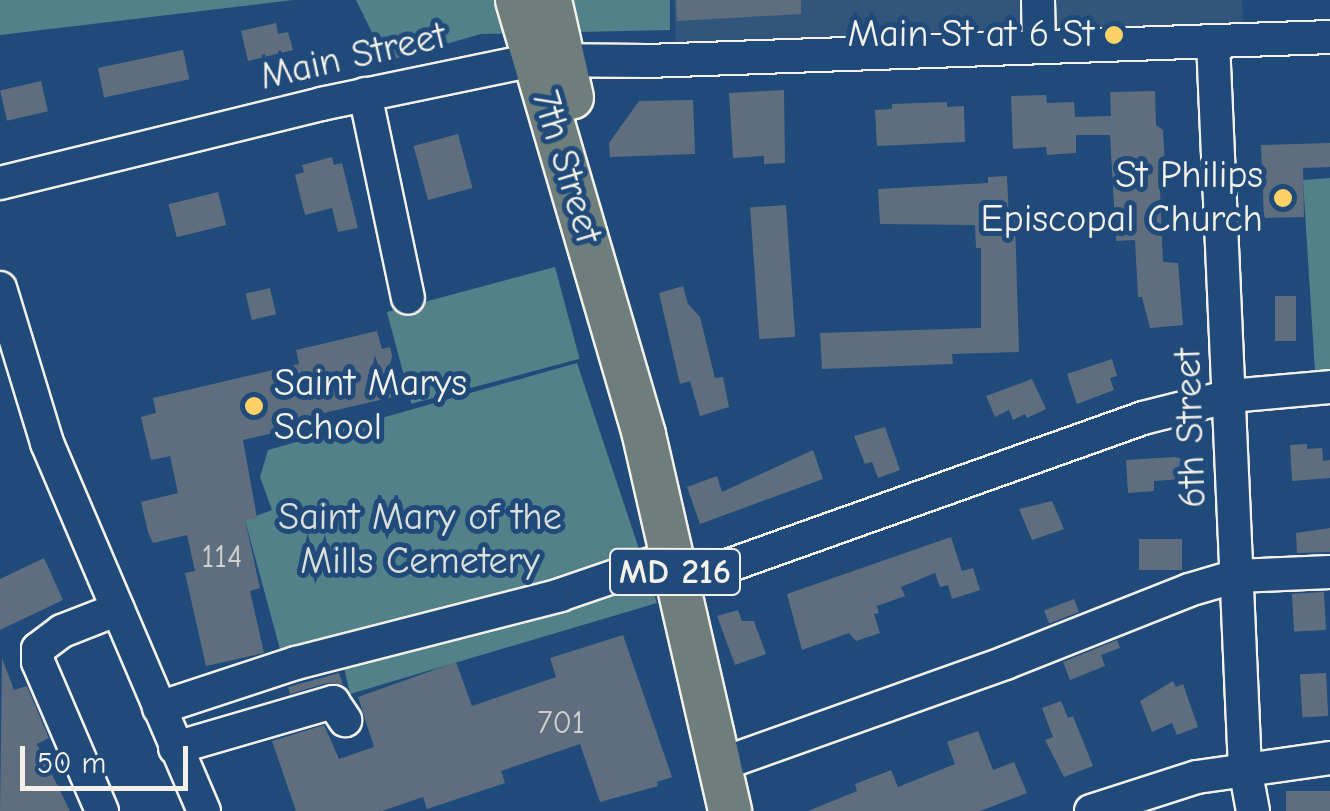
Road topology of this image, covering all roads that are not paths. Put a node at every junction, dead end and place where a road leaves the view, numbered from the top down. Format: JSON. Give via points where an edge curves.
{"nodes":[{"id":1,"x":518,"y":0,"type":"edge"},
{"id":2,"x":550,"y":0,"type":"edge"},
{"id":3,"x":1038,"y":0,"type":"edge"},
{"id":4,"x":1330,"y":36,"type":"edge"},
{"id":5,"x":1213,"y":42,"type":"junction"},
{"id":6,"x":1039,"y":47,"type":"junction"},
{"id":7,"x":548,"y":60,"type":"junction"},
{"id":8,"x":365,"y":94,"type":"junction"},
{"id":9,"x":0,"y":183,"type":"edge"},
{"id":10,"x":0,"y":288,"type":"edge"},
{"id":11,"x":408,"y":298,"type":"dead end"},
{"id":12,"x":1330,"y":387,"type":"edge"},
{"id":13,"x":1230,"y":396,"type":"junction"},
{"id":14,"x":674,"y":570,"type":"junction"},
{"id":15,"x":1330,"y":572,"type":"edge"},
{"id":16,"x":1237,"y":576,"type":"junction"},
{"id":17,"x":118,"y":608,"type":"junction"},
{"id":18,"x":159,"y":708,"type":"junction"},
{"id":19,"x":346,"y":720,"type":"dead end"},
{"id":20,"x":176,"y":748,"type":"junction"},
{"id":21,"x":1330,"y":758,"type":"edge"},
{"id":22,"x":719,"y":765,"type":"junction"},
{"id":23,"x":1245,"y":768,"type":"junction"},
{"id":24,"x":1172,"y":798,"type":"edge"},
{"id":25,"x":102,"y":811,"type":"edge"},
{"id":26,"x":204,"y":811,"type":"edge"},
{"id":27,"x":730,"y":811,"type":"edge"},
{"id":28,"x":1091,"y":811,"type":"edge"},
{"id":29,"x":1253,"y":811,"type":"edge"}],
"edges":[{"from":1,"to":7,"type":"main road","name":"7th Street","number":"MD 216"},
{"from":2,"to":7,"type":"main road","name":"7th Street","number":"MD 216"},
{"from":3,"to":6,"type":"street"},
{"from":4,"to":5,"type":"street","name":"Main Street"},
{"from":5,"to":6,"type":"street","name":"Main Street"},
{"from":5,"to":13,"type":"street","name":"6th Street"},
{"from":6,"to":7,"type":"street","name":"Main Street"},
{"from":7,"to":8,"type":"street","name":"Main Street"},
{"from":7,"to":14,"type":"main road","name":"7th Street","number":"MD 216","via":[[597,207],[617,334]]},
{"from":8,"to":9,"type":"street","name":"Main Street"},
{"from":8,"to":11,"type":"street"},
{"from":10,"to":17,"type":"street","via":[[47,443]]},
{"from":12,"to":13,"type":"street"},
{"from":13,"to":14,"type":"street"},
{"from":13,"to":16,"type":"street","name":"6th Street"},
{"from":14,"to":18,"type":"street","via":[[296,664]]},
{"from":14,"to":22,"type":"main road","name":"7th Street","number":"MD 216"},
{"from":15,"to":16,"type":"street"},
{"from":16,"to":22,"type":"street"},
{"from":16,"to":23,"type":"street","name":"6th Street"},
{"from":17,"to":18,"type":"street"},
{"from":17,"to":25,"type":"street","via":[[38,648],[38,662]]},
{"from":18,"to":20,"type":"street"},
{"from":19,"to":20,"type":"street","via":[[333,702]]},
{"from":20,"to":26,"type":"street"},
{"from":21,"to":23,"type":"street"},
{"from":22,"to":27,"type":"main road","name":"7th Street","number":"MD 216"},
{"from":23,"to":24,"type":"street"},
{"from":23,"to":29,"type":"street","name":"6th Street"},
{"from":24,"to":28,"type":"street"}]}
